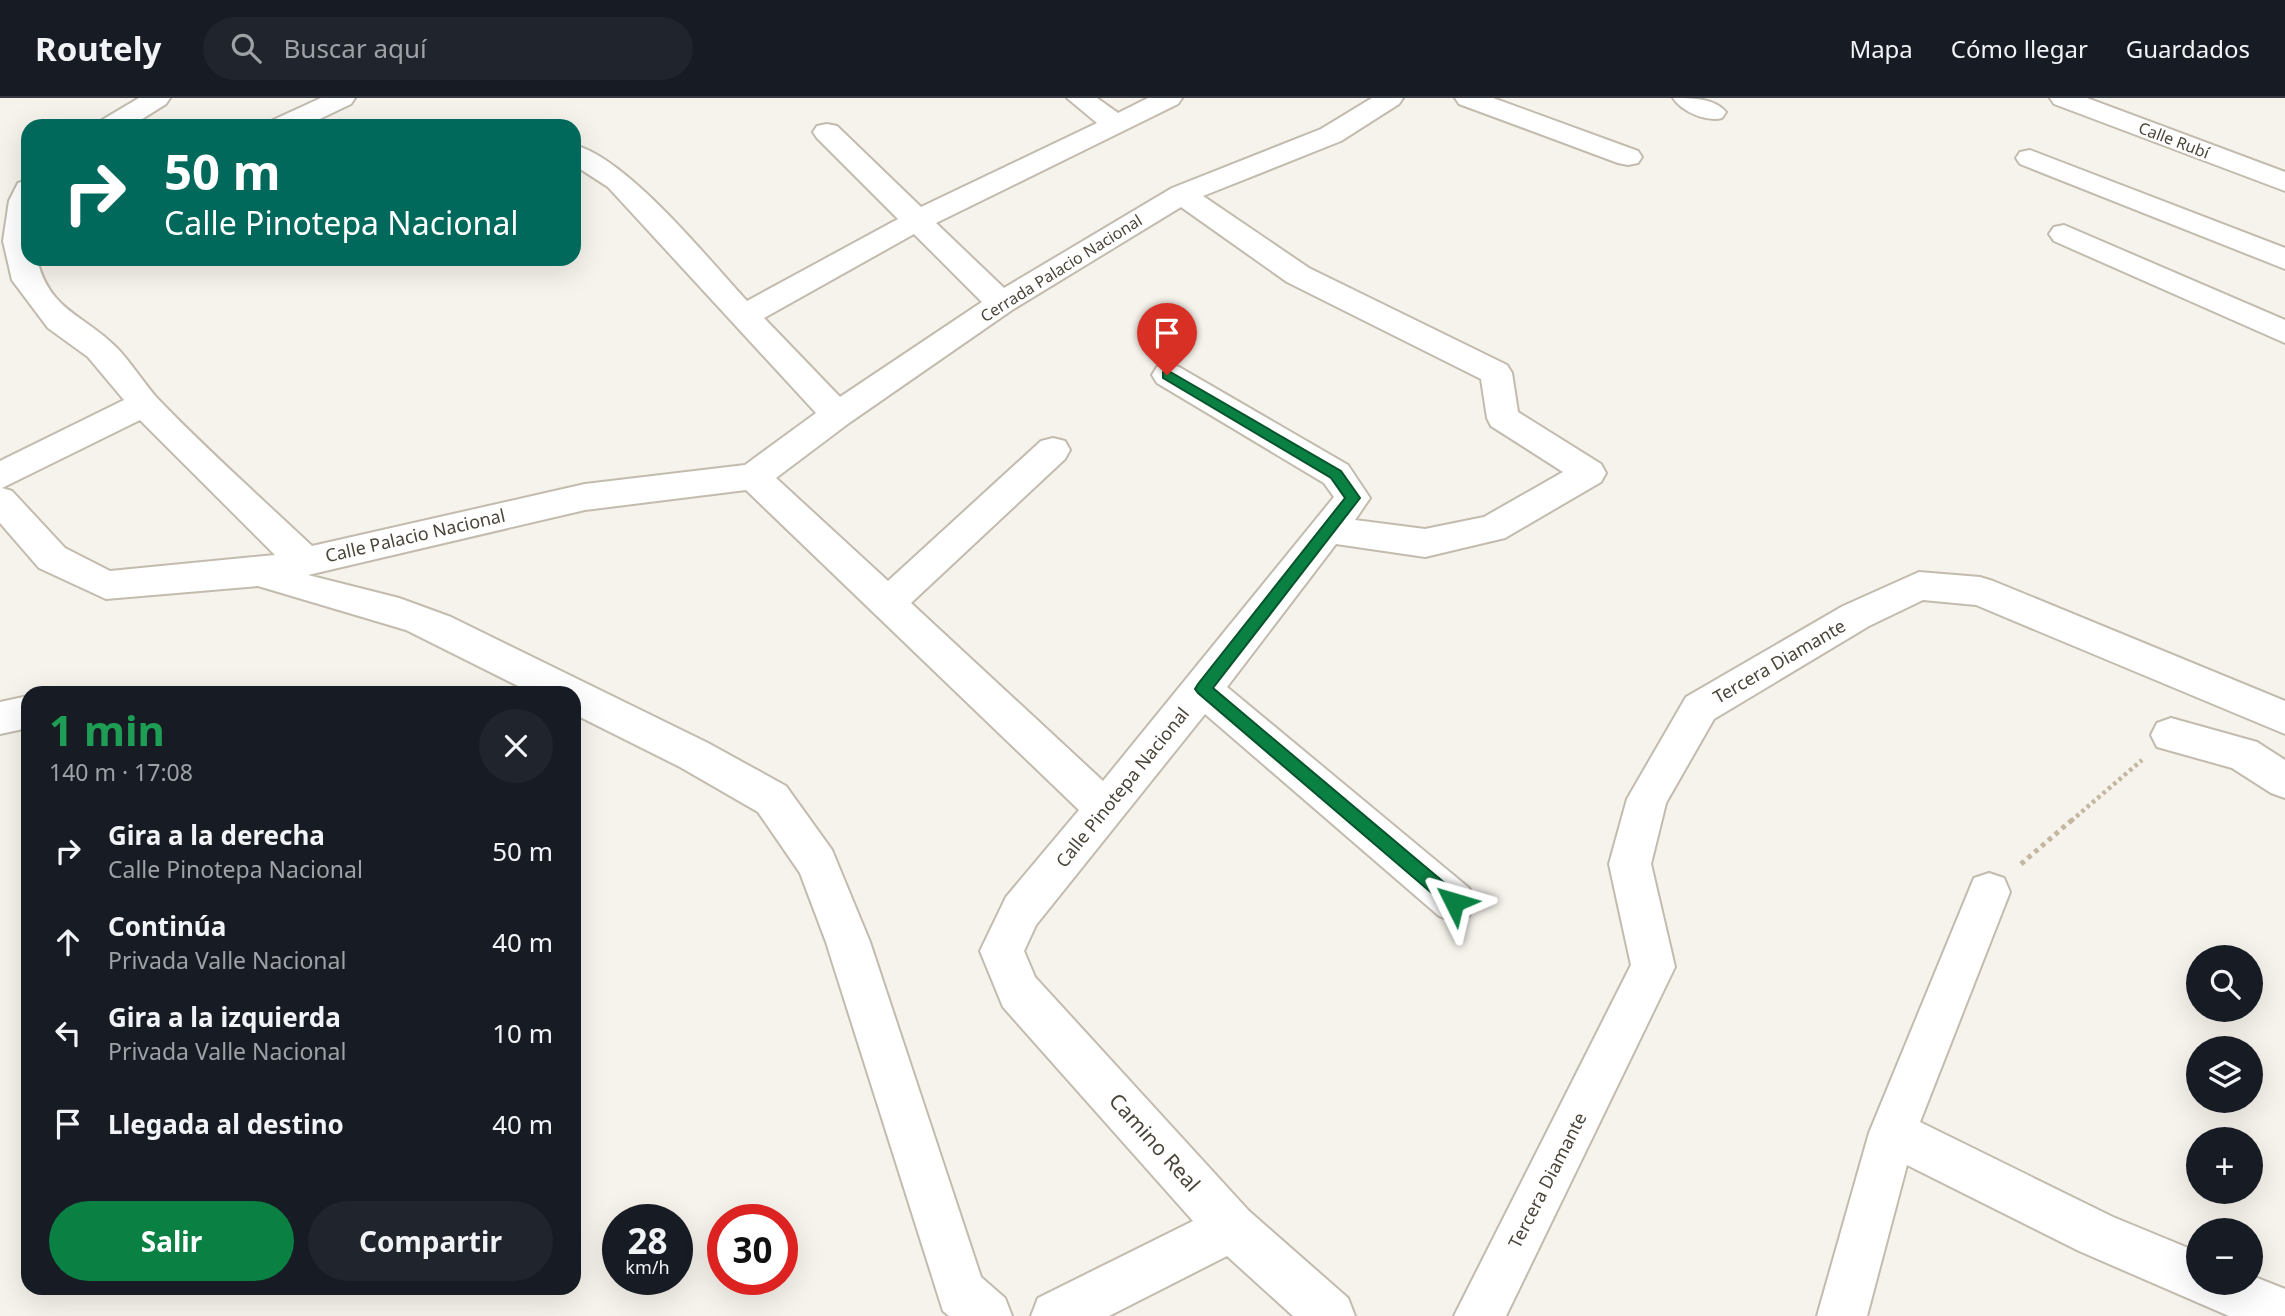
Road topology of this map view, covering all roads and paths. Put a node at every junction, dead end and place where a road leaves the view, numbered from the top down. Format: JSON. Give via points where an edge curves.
{"nodes":[{"id":1,"x":157,"y":98,"type":"edge"},
{"id":2,"x":342,"y":98,"type":"edge"},
{"id":3,"x":1080,"y":98,"type":"edge"},
{"id":4,"x":1169,"y":98,"type":"edge"},
{"id":5,"x":1390,"y":98,"type":"edge"},
{"id":6,"x":1468,"y":98,"type":"edge"},
{"id":7,"x":1686,"y":98,"type":"edge"},
{"id":8,"x":2063,"y":98,"type":"edge"},
{"id":9,"x":1713,"y":112,"type":"dead end"},
{"id":10,"x":122,"y":119,"type":"edge"},
{"id":11,"x":298,"y":119,"type":"edge"},
{"id":12,"x":1116,"y":124,"type":"junction"},
{"id":13,"x":827,"y":132,"type":"dead end"},
{"id":14,"x":581,"y":157,"type":"edge"},
{"id":15,"x":1628,"y":157,"type":"dead end"},
{"id":16,"x":2030,"y":158,"type":"dead end"},
{"id":17,"x":2285,"y":182,"type":"edge"},
{"id":18,"x":1182,"y":194,"type":"junction"},
{"id":19,"x":916,"y":221,"type":"junction"},
{"id":20,"x":21,"y":224,"type":"edge"},
{"id":21,"x":2064,"y":234,"type":"dead end"},
{"id":22,"x":21,"y":254,"type":"edge"},
{"id":23,"x":2285,"y":259,"type":"edge"},
{"id":24,"x":24,"y":266,"type":"edge"},
{"id":25,"x":1001,"y":303,"type":"junction"},
{"id":26,"x":744,"y":316,"type":"junction"},
{"id":27,"x":2285,"y":332,"type":"edge"},
{"id":28,"x":1167,"y":375,"type":"dead end"},
{"id":29,"x":144,"y":404,"type":"junction"},
{"id":30,"x":837,"y":415,"type":"junction"},
{"id":31,"x":1053,"y":450,"type":"dead end"},
{"id":32,"x":0,"y":476,"type":"edge"},
{"id":33,"x":752,"y":477,"type":"junction"},
{"id":34,"x":0,"y":500,"type":"edge"},
{"id":35,"x":1328,"y":530,"type":"junction"},
{"id":36,"x":303,"y":560,"type":"junction"},
{"id":37,"x":260,"y":572,"type":"junction"},
{"id":38,"x":887,"y":604,"type":"junction"},
{"id":39,"x":554,"y":686,"type":"edge"},
{"id":40,"x":1203,"y":689,"type":"junction"},
{"id":41,"x":581,"y":699,"type":"edge"},
{"id":42,"x":21,"y":714,"type":"edge"},
{"id":43,"x":0,"y":718,"type":"edge"},
{"id":44,"x":2285,"y":718,"type":"edge"},
{"id":45,"x":2171,"y":735,"type":"joint"},
{"id":46,"x":2285,"y":781,"type":"edge"},
{"id":47,"x":1105,"y":808,"type":"junction"},
{"id":48,"x":1989,"y":892,"type":"joint"},
{"id":49,"x":1454,"y":902,"type":"dead end"},
{"id":50,"x":1002,"y":951,"type":"joint"},
{"id":51,"x":1892,"y":1133,"type":"junction"},
{"id":52,"x":1232,"y":1228,"type":"junction"},
{"id":53,"x":2186,"y":1273,"type":"edge"},
{"id":54,"x":2239,"y":1295,"type":"edge"},
{"id":55,"x":2285,"y":1314,"type":"edge"},
{"id":56,"x":987,"y":1316,"type":"edge"},
{"id":57,"x":1056,"y":1316,"type":"edge"},
{"id":58,"x":1330,"y":1316,"type":"edge"},
{"id":59,"x":1479,"y":1316,"type":"edge"},
{"id":60,"x":1842,"y":1316,"type":"edge"}],
"edges":[{"from":1,"to":10,"type":"street"},
{"from":2,"to":11,"type":"street"},
{"from":3,"to":12,"type":"street"},
{"from":4,"to":12,"type":"street"},
{"from":5,"to":18,"type":"street","name":"Cerrada Palacio Nacional","via":[[1331,135]]},
{"from":6,"to":15,"type":"street"},
{"from":7,"to":9,"type":"street"},
{"from":8,"to":17,"type":"street","name":"Calle Rubí"},
{"from":12,"to":19,"type":"street"},
{"from":13,"to":19,"type":"street"},
{"from":14,"to":26,"type":"street","via":[[618,181]]},
{"from":16,"to":23,"type":"street"},
{"from":18,"to":25,"type":"street","name":"Cerrada Palacio Nacional"},
{"from":18,"to":35,"type":"street","via":[[1298,275],[1496,373],[1503,418],[1589,473],[1493,528],[1425,543]]},
{"from":19,"to":25,"type":"street"},
{"from":19,"to":26,"type":"street"},
{"from":20,"to":22,"type":"street"},
{"from":21,"to":27,"type":"street"},
{"from":24,"to":29,"type":"street","via":[[27,280],[60,321],[99,349]]},
{"from":25,"to":30,"type":"street","name":"Cerrada Palacio Nacional"},
{"from":26,"to":30,"type":"street"},
{"from":28,"to":35,"type":"street","name":"Calle Pinotepa Nacional","via":[[1336,474],[1353,498]]},
{"from":29,"to":32,"type":"street"},
{"from":29,"to":36,"type":"street"},
{"from":30,"to":33,"type":"street","name":"Cerrada Palacio Nacional"},
{"from":31,"to":38,"type":"street"},
{"from":33,"to":36,"type":"street","name":"Calle Palacio Nacional","via":[[584,497]]},
{"from":33,"to":38,"type":"street"},
{"from":34,"to":37,"type":"street","name":"Calle Palacio Nacional","via":[[52,558],[106,585]]},
{"from":35,"to":40,"type":"street","name":"Calle Pinotepa Nacional"},
{"from":36,"to":37,"type":"street","name":"Calle Palacio Nacional"},
{"from":37,"to":39,"type":"street","via":[[420,620]]},
{"from":38,"to":47,"type":"street"},
{"from":40,"to":47,"type":"street","name":"Calle Pinotepa Nacional"},
{"from":40,"to":49,"type":"street"},
{"from":41,"to":56,"type":"street","via":[[772,799],[817,863],[848,942],[961,1293]]},
{"from":42,"to":43,"type":"street"},
{"from":44,"to":59,"type":"street","name":"Tercera Diamante","via":[[1980,591],[1919,586],[1856,616],[1700,708],[1647,799],[1630,864],[1653,967]]},
{"from":45,"to":46,"type":"street","via":[[2243,754]]},
{"from":45,"to":48,"type":"path"},
{"from":47,"to":50,"type":"street","name":"Calle Pinotepa Nacional","via":[[1021,911]]},
{"from":48,"to":51,"type":"street"},
{"from":50,"to":52,"type":"street","name":"Camino Real","via":[[1019,992]]},
{"from":51,"to":53,"type":"street","via":[[2096,1234]]},
{"from":51,"to":60,"type":"street"},
{"from":52,"to":57,"type":"street"},
{"from":52,"to":58,"type":"street","name":"Camino Real"},
{"from":54,"to":55,"type":"street"}]}
